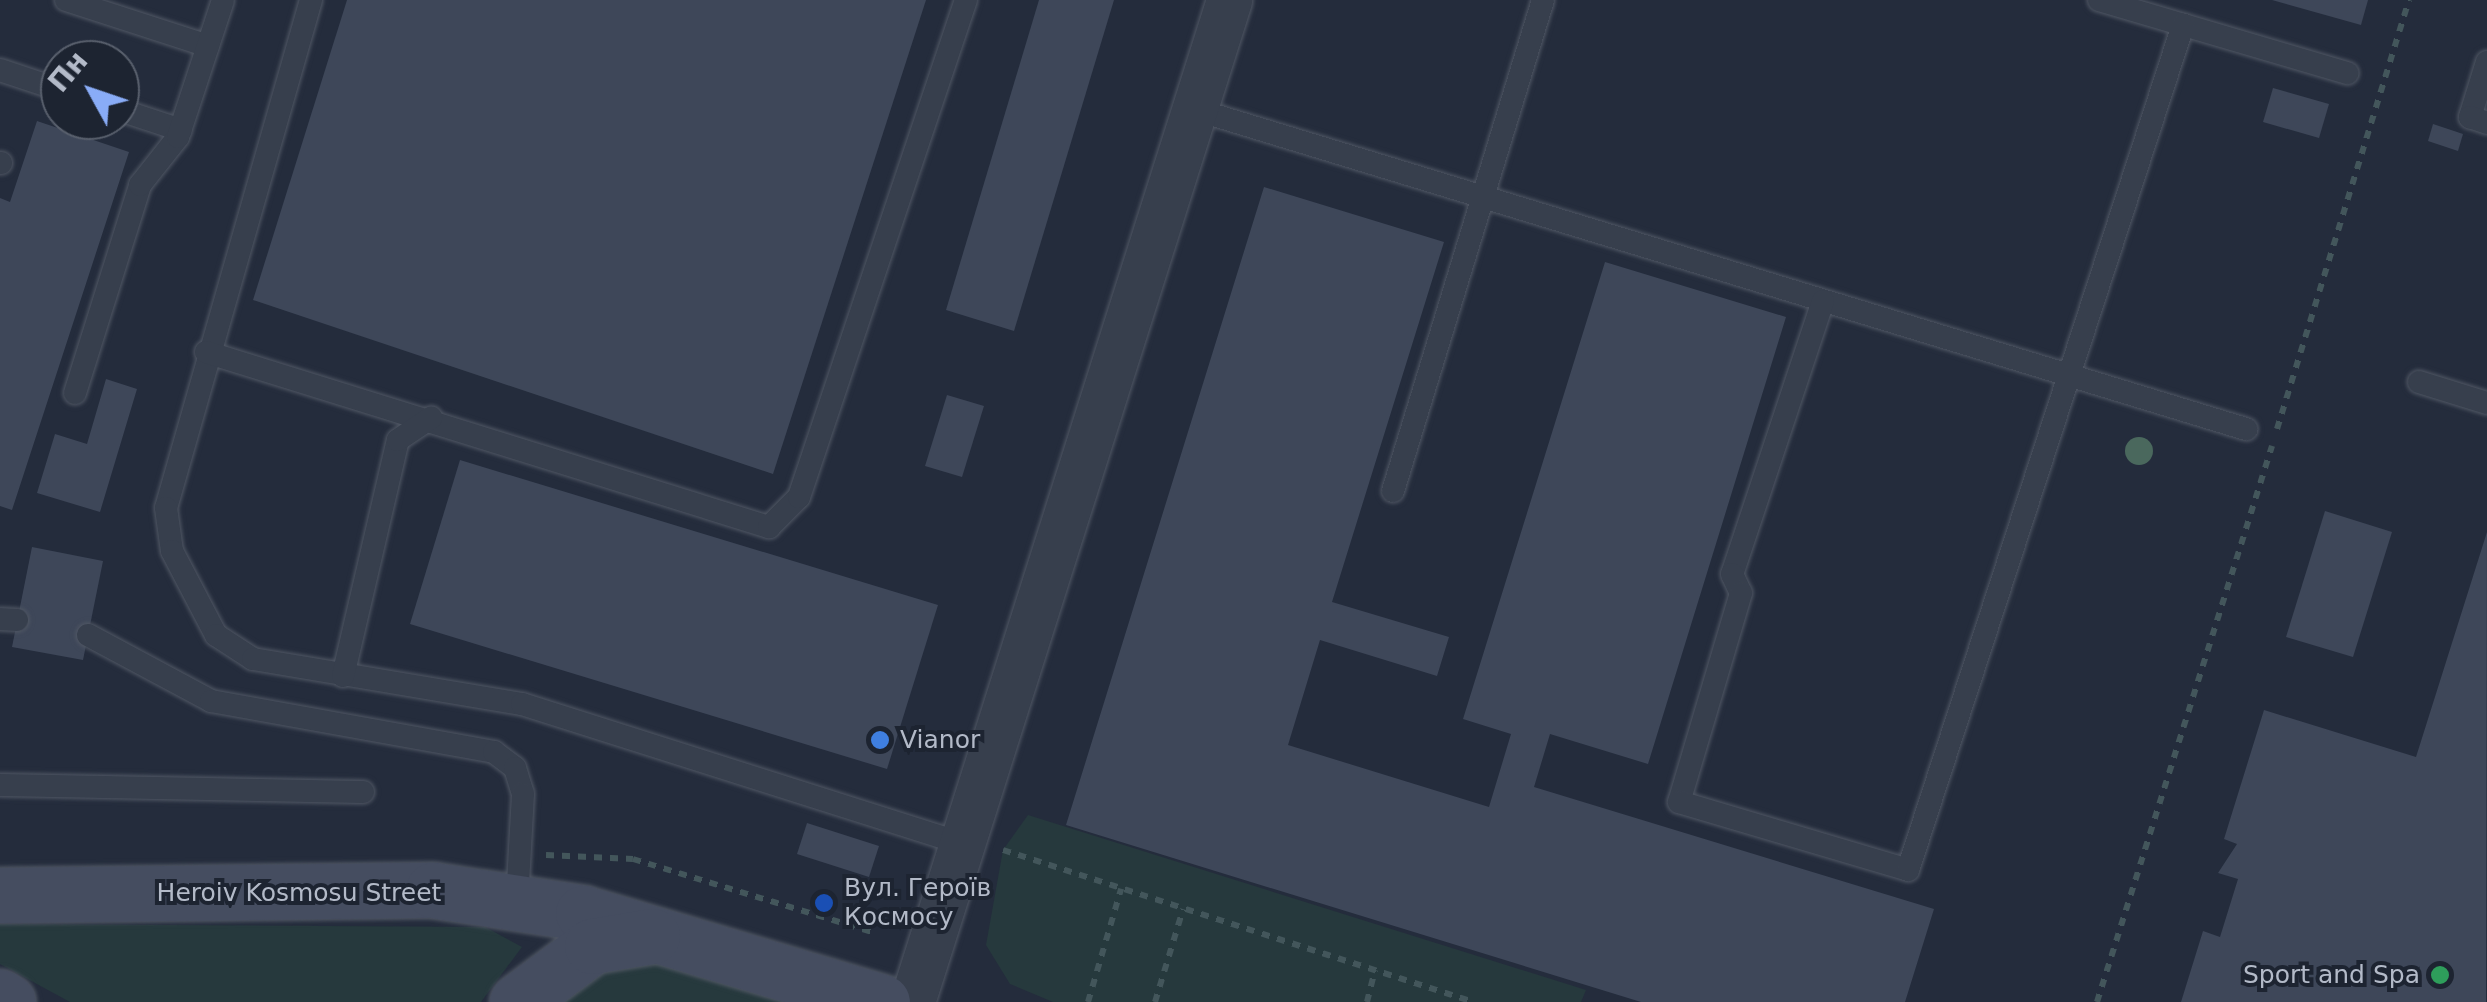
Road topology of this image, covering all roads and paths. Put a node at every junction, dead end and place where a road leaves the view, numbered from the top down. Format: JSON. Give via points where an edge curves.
{"nodes":[{"id":1,"x":66,"y":0,"type":"edge"},
{"id":2,"x":223,"y":0,"type":"edge"},
{"id":3,"x":311,"y":0,"type":"edge"},
{"id":4,"x":966,"y":0,"type":"edge"},
{"id":5,"x":1229,"y":0,"type":"edge"},
{"id":6,"x":1543,"y":0,"type":"edge"},
{"id":7,"x":2099,"y":0,"type":"edge"},
{"id":8,"x":2409,"y":0,"type":"edge"},
{"id":9,"x":2136,"y":5,"type":"edge"},
{"id":10,"x":2183,"y":25,"type":"junction"},
{"id":11,"x":208,"y":46,"type":"junction"},
{"id":12,"x":2487,"y":62,"type":"edge"},
{"id":13,"x":0,"y":70,"type":"edge"},
{"id":14,"x":2348,"y":73,"type":"dead end"},
{"id":15,"x":40,"y":83,"type":"edge"},
{"id":16,"x":1194,"y":110,"type":"junction"},
{"id":17,"x":140,"y":117,"type":"edge"},
{"id":18,"x":2487,"y":123,"type":"edge"},
{"id":19,"x":181,"y":130,"type":"junction"},
{"id":20,"x":1482,"y":197,"type":"junction"},
{"id":21,"x":1823,"y":300,"type":"junction"},
{"id":22,"x":206,"y":352,"type":"junction"},
{"id":23,"x":2070,"y":376,"type":"junction"},
{"id":24,"x":2419,"y":382,"type":"dead end"},
{"id":25,"x":75,"y":393,"type":"dead end"},
{"id":26,"x":2487,"y":403,"type":"edge"},
{"id":27,"x":432,"y":418,"type":"junction"},
{"id":28,"x":2246,"y":430,"type":"dead end"},
{"id":29,"x":1394,"y":491,"type":"dead end"},
{"id":30,"x":88,"y":634,"type":"dead end"},
{"id":31,"x":343,"y":676,"type":"junction"},
{"id":32,"x":0,"y":785,"type":"edge"},
{"id":33,"x":363,"y":792,"type":"dead end"},
{"id":34,"x":983,"y":847,"type":"junction"},
{"id":35,"x":1122,"y":889,"type":"junction"},
{"id":36,"x":0,"y":894,"type":"edge"},
{"id":37,"x":518,"y":901,"type":"junction"},
{"id":38,"x":1183,"y":908,"type":"junction"},
{"id":39,"x":666,"y":935,"type":"junction"},
{"id":40,"x":1376,"y":970,"type":"junction"},
{"id":41,"x":0,"y":998,"type":"edge"},
{"id":42,"x":8,"y":1002,"type":"edge"},
{"id":43,"x":517,"y":1002,"type":"edge"},
{"id":44,"x":882,"y":1002,"type":"edge"},
{"id":45,"x":912,"y":1002,"type":"edge"},
{"id":46,"x":1088,"y":1002,"type":"edge"},
{"id":47,"x":1156,"y":1002,"type":"edge"},
{"id":48,"x":1366,"y":1002,"type":"edge"},
{"id":49,"x":1473,"y":1002,"type":"edge"},
{"id":50,"x":2098,"y":1002,"type":"edge"}],
"edges":[{"from":1,"to":11,"type":"lane"},
{"from":2,"to":11,"type":"lane"},
{"from":3,"to":22,"type":"lane"},
{"from":4,"to":27,"type":"lane","via":[[785,518],[769,528]]},
{"from":5,"to":16,"type":"street"},
{"from":6,"to":20,"type":"lane"},
{"from":7,"to":9,"type":"lane"},
{"from":8,"to":50,"type":"path"},
{"from":9,"to":10,"type":"lane"},
{"from":10,"to":14,"type":"lane"},
{"from":10,"to":23,"type":"lane"},
{"from":11,"to":19,"type":"lane"},
{"from":12,"to":18,"type":"lane","via":[[2470,118]]},
{"from":13,"to":15,"type":"lane"},
{"from":16,"to":20,"type":"lane"},
{"from":16,"to":34,"type":"street"},
{"from":17,"to":19,"type":"lane"},
{"from":19,"to":25,"type":"lane","via":[[140,185]]},
{"from":20,"to":21,"type":"lane"},
{"from":20,"to":29,"type":"lane"},
{"from":21,"to":23,"type":"lane"},
{"from":21,"to":23,"type":"lane","via":[[1732,574],[1741,593],[1680,802],[1908,870]]},
{"from":22,"to":27,"type":"lane"},
{"from":22,"to":31,"type":"lane","via":[[166,508],[172,551],[232,652]]},
{"from":23,"to":28,"type":"lane"},
{"from":24,"to":26,"type":"lane"},
{"from":27,"to":31,"type":"lane","via":[[398,440]]},
{"from":30,"to":37,"type":"lane","via":[[211,701],[494,752],[514,768],[522,794]]},
{"from":31,"to":34,"type":"lane","via":[[522,704]]},
{"from":32,"to":33,"type":"lane"},
{"from":34,"to":35,"type":"path"},
{"from":34,"to":45,"type":"street"},
{"from":35,"to":38,"type":"path"},
{"from":35,"to":46,"type":"path"},
{"from":36,"to":37,"type":"main road","name":"Heroiv Kosmosu Street","via":[[434,890]]},
{"from":37,"to":39,"type":"main road","name":"Heroiv Kosmosu Street"},
{"from":38,"to":40,"type":"path"},
{"from":38,"to":47,"type":"path"},
{"from":39,"to":43,"type":"main road","via":[[592,946]]},
{"from":39,"to":44,"type":"main road","name":"Heroiv Kosmosu Street"},
{"from":40,"to":48,"type":"path"},
{"from":40,"to":49,"type":"path"},
{"from":41,"to":42,"type":"main road"}]}
